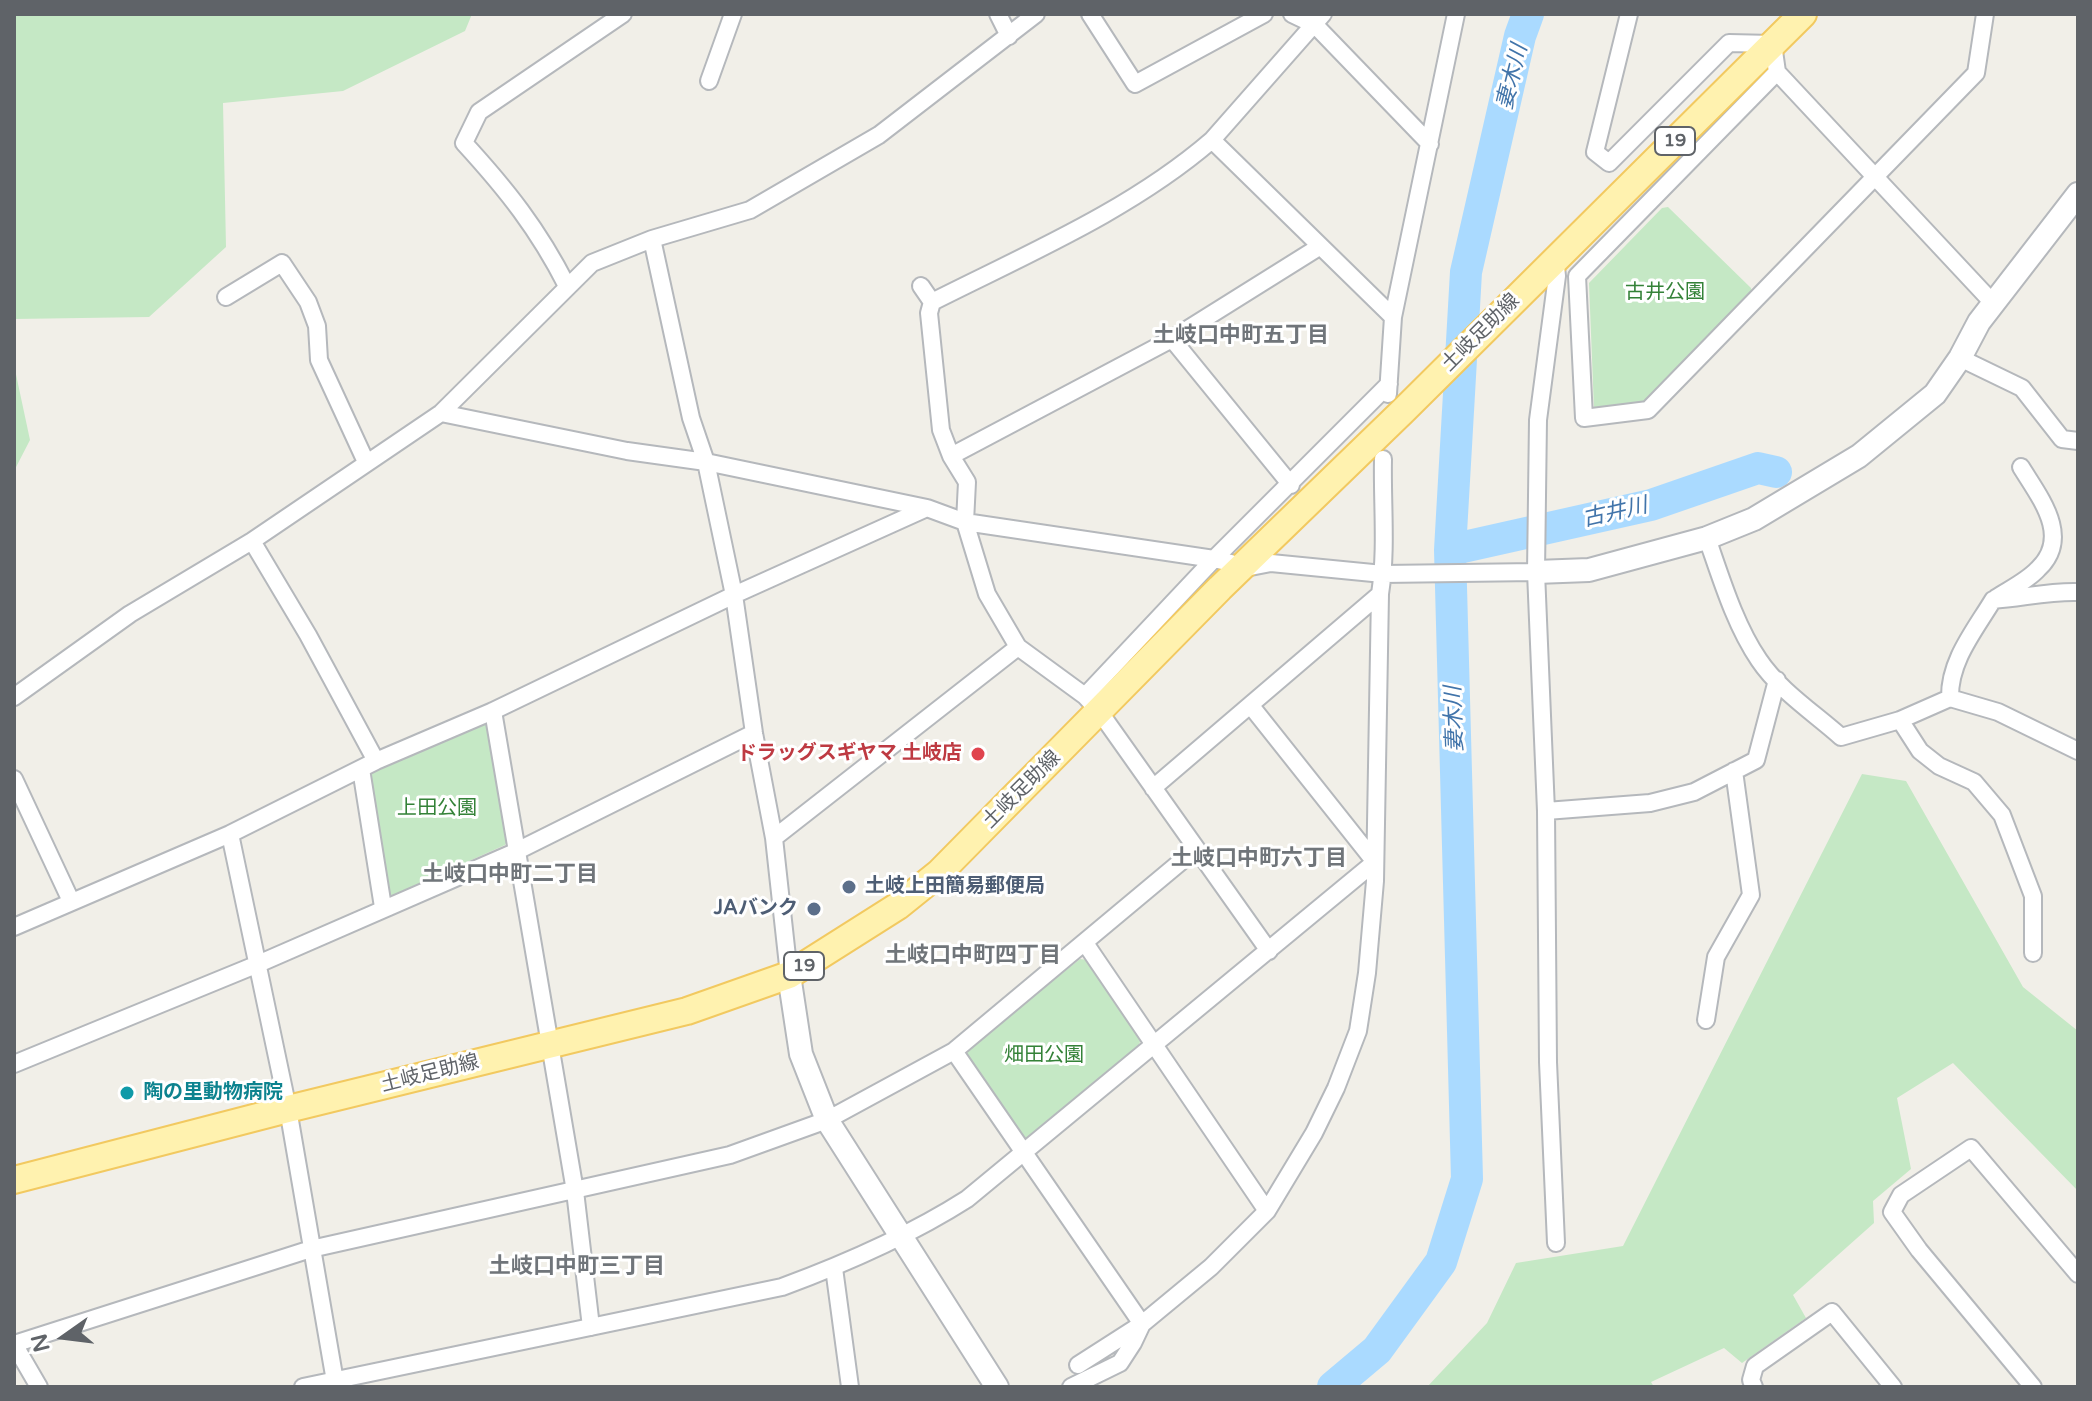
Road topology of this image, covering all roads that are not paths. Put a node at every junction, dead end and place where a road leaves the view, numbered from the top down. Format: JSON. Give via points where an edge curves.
{"nodes":[{"id":1,"x":623,"y":14,"type":"edge"},
{"id":2,"x":733,"y":14,"type":"edge"},
{"id":3,"x":998,"y":14,"type":"edge"},
{"id":4,"x":1036,"y":14,"type":"edge"},
{"id":5,"x":1090,"y":14,"type":"edge"},
{"id":6,"x":1264,"y":14,"type":"edge"},
{"id":7,"x":1292,"y":14,"type":"edge"},
{"id":8,"x":1456,"y":14,"type":"edge"},
{"id":9,"x":1629,"y":14,"type":"edge"},
{"id":10,"x":1803,"y":14,"type":"edge"},
{"id":11,"x":1985,"y":14,"type":"edge"},
{"id":12,"x":1319,"y":20,"type":"edge"},
{"id":13,"x":1009,"y":36,"type":"junction"},
{"id":14,"x":1773,"y":44,"type":"junction"},
{"id":15,"x":1777,"y":72,"type":"junction"},
{"id":16,"x":709,"y":81,"type":"dead end"},
{"id":17,"x":1212,"y":140,"type":"junction"},
{"id":18,"x":1430,"y":144,"type":"junction"},
{"id":19,"x":1876,"y":177,"type":"junction"},
{"id":20,"x":2078,"y":194,"type":"edge"},
{"id":21,"x":652,"y":239,"type":"junction"},
{"id":22,"x":1319,"y":247,"type":"junction"},
{"id":23,"x":1551,"y":263,"type":"junction"},
{"id":24,"x":567,"y":286,"type":"junction"},
{"id":25,"x":921,"y":286,"type":"dead end"},
{"id":26,"x":226,"y":297,"type":"dead end"},
{"id":27,"x":932,"y":302,"type":"junction"},
{"id":28,"x":1993,"y":303,"type":"junction"},
{"id":29,"x":1393,"y":317,"type":"junction"},
{"id":30,"x":1172,"y":339,"type":"junction"},
{"id":31,"x":1960,"y":358,"type":"junction"},
{"id":32,"x":1393,"y":398,"type":"junction"},
{"id":33,"x":441,"y":413,"type":"junction"},
{"id":34,"x":2078,"y":441,"type":"edge"},
{"id":35,"x":951,"y":456,"type":"junction"},
{"id":36,"x":1383,"y":459,"type":"dead end"},
{"id":37,"x":366,"y":462,"type":"junction"},
{"id":38,"x":706,"y":462,"type":"junction"},
{"id":39,"x":2021,"y":467,"type":"dead end"},
{"id":40,"x":1291,"y":485,"type":"junction"},
{"id":41,"x":927,"y":508,"type":"junction"},
{"id":42,"x":965,"y":522,"type":"junction"},
{"id":43,"x":1707,"y":538,"type":"junction"},
{"id":44,"x":252,"y":541,"type":"junction"},
{"id":45,"x":1214,"y":559,"type":"junction"},
{"id":46,"x":1240,"y":569,"type":"junction"},
{"id":47,"x":1529,"y":572,"type":"junction"},
{"id":48,"x":1383,"y":574,"type":"junction"},
{"id":49,"x":2078,"y":592,"type":"edge"},
{"id":50,"x":1380,"y":594,"type":"junction"},
{"id":51,"x":734,"y":595,"type":"junction"},
{"id":52,"x":1993,"y":600,"type":"junction"},
{"id":53,"x":1018,"y":647,"type":"junction"},
{"id":54,"x":1777,"y":680,"type":"junction"},
{"id":55,"x":14,"y":697,"type":"edge"},
{"id":56,"x":1950,"y":698,"type":"junction"},
{"id":57,"x":1092,"y":704,"type":"junction"},
{"id":58,"x":1251,"y":706,"type":"junction"},
{"id":59,"x":493,"y":711,"type":"junction"},
{"id":60,"x":1900,"y":720,"type":"junction"},
{"id":61,"x":754,"y":733,"type":"junction"},
{"id":62,"x":2078,"y":751,"type":"edge"},
{"id":63,"x":368,"y":765,"type":"junction"},
{"id":64,"x":1734,"y":771,"type":"junction"},
{"id":65,"x":14,"y":779,"type":"edge"},
{"id":66,"x":1153,"y":788,"type":"junction"},
{"id":67,"x":1546,"y":811,"type":"junction"},
{"id":68,"x":230,"y":834,"type":"junction"},
{"id":69,"x":774,"y":838,"type":"junction"},
{"id":70,"x":1196,"y":849,"type":"junction"},
{"id":71,"x":515,"y":852,"type":"junction"},
{"id":72,"x":1375,"y":862,"type":"junction"},
{"id":73,"x":71,"y":901,"type":"junction"},
{"id":74,"x":383,"y":907,"type":"junction"},
{"id":75,"x":14,"y":927,"type":"edge"},
{"id":76,"x":1085,"y":943,"type":"junction"},
{"id":77,"x":1269,"y":951,"type":"junction"},
{"id":78,"x":2033,"y":953,"type":"dead end"},
{"id":79,"x":258,"y":964,"type":"junction"},
{"id":80,"x":789,"y":975,"type":"junction"},
{"id":81,"x":1706,"y":1020,"type":"dead end"},
{"id":82,"x":552,"y":1044,"type":"junction"},
{"id":83,"x":1153,"y":1044,"type":"junction"},
{"id":84,"x":954,"y":1051,"type":"junction"},
{"id":85,"x":14,"y":1064,"type":"edge"},
{"id":86,"x":288,"y":1109,"type":"junction"},
{"id":87,"x":827,"y":1120,"type":"junction"},
{"id":88,"x":1024,"y":1152,"type":"junction"},
{"id":89,"x":14,"y":1180,"type":"edge"},
{"id":90,"x":575,"y":1191,"type":"junction"},
{"id":91,"x":1267,"y":1211,"type":"junction"},
{"id":92,"x":902,"y":1236,"type":"junction"},
{"id":93,"x":1556,"y":1243,"type":"dead end"},
{"id":94,"x":311,"y":1249,"type":"junction"},
{"id":95,"x":834,"y":1268,"type":"junction"},
{"id":96,"x":2078,"y":1274,"type":"edge"},
{"id":97,"x":1142,"y":1324,"type":"junction"},
{"id":98,"x":591,"y":1327,"type":"junction"},
{"id":99,"x":14,"y":1344,"type":"edge"},
{"id":100,"x":1078,"y":1365,"type":"dead end"},
{"id":101,"x":335,"y":1384,"type":"edge"},
{"id":102,"x":39,"y":1387,"type":"edge"},
{"id":103,"x":303,"y":1387,"type":"edge"},
{"id":104,"x":850,"y":1387,"type":"edge"},
{"id":105,"x":997,"y":1387,"type":"edge"},
{"id":106,"x":1071,"y":1387,"type":"edge"},
{"id":107,"x":1754,"y":1387,"type":"edge"},
{"id":108,"x":1893,"y":1387,"type":"edge"},
{"id":109,"x":2033,"y":1387,"type":"edge"}],
"edges":[{"from":1,"to":24,"type":"street","via":[[479,112],[464,143],[511,195],[548,247]]},
{"from":2,"to":16,"type":"street"},
{"from":3,"to":13,"type":"street"},
{"from":4,"to":13,"type":"street"},
{"from":5,"to":6,"type":"street","via":[[1135,84]]},
{"from":7,"to":12,"type":"street"},
{"from":8,"to":18,"type":"street"},
{"from":9,"to":14,"type":"street","via":[[1595,152],[1609,163],[1729,43]]},
{"from":10,"to":14,"type":"main road","name":"土岐足助線","number":"19"},
{"from":11,"to":19,"type":"street","via":[[1976,73]]},
{"from":12,"to":17,"type":"street"},
{"from":12,"to":18,"type":"street"},
{"from":13,"to":21,"type":"street","via":[[879,135],[750,210]]},
{"from":14,"to":15,"type":"street"},
{"from":14,"to":23,"type":"main road","name":"土岐足助線","number":"19"},
{"from":15,"to":19,"type":"street"},
{"from":15,"to":19,"type":"street","via":[[1577,276],[1584,418],[1648,410]]},
{"from":17,"to":22,"type":"street"},
{"from":17,"to":27,"type":"street","via":[[1184,164],[1085,224]]},
{"from":18,"to":29,"type":"street"},
{"from":19,"to":28,"type":"street"},
{"from":20,"to":28,"type":"street"},
{"from":21,"to":24,"type":"street","via":[[592,263]]},
{"from":21,"to":38,"type":"street","via":[[691,418]]},
{"from":22,"to":29,"type":"street"},
{"from":22,"to":30,"type":"street"},
{"from":23,"to":32,"type":"main road","name":"土岐足助線","number":"19"},
{"from":23,"to":47,"type":"street","via":[[1557,276],[1538,420]]},
{"from":24,"to":33,"type":"street"},
{"from":25,"to":27,"type":"street"},
{"from":26,"to":37,"type":"street","via":[[282,263],[308,302],[317,326],[319,360]]},
{"from":27,"to":35,"type":"street","via":[[941,430]]},
{"from":28,"to":31,"type":"street"},
{"from":29,"to":32,"type":"street"},
{"from":30,"to":35,"type":"street"},
{"from":30,"to":40,"type":"street"},
{"from":31,"to":34,"type":"street","via":[[2022,388],[2062,439]]},
{"from":31,"to":43,"type":"street","via":[[1935,394],[1859,456],[1754,519]]},
{"from":32,"to":40,"type":"street"},
{"from":32,"to":46,"type":"main road","name":"土岐足助線","number":"19"},
{"from":33,"to":37,"type":"street"},
{"from":33,"to":38,"type":"street"},
{"from":35,"to":42,"type":"street","via":[[967,482]]},
{"from":36,"to":48,"type":"street"},
{"from":37,"to":44,"type":"street"},
{"from":38,"to":41,"type":"street"},
{"from":38,"to":51,"type":"street"},
{"from":39,"to":52,"type":"street","via":[[2047,509],[2054,529],[2052,548],[2040,568]]},
{"from":40,"to":45,"type":"street"},
{"from":41,"to":42,"type":"street"},
{"from":41,"to":51,"type":"street"},
{"from":42,"to":45,"type":"street"},
{"from":42,"to":53,"type":"street","via":[[987,594]]},
{"from":43,"to":47,"type":"street","via":[[1589,570]]},
{"from":43,"to":54,"type":"street","via":[[1728,599],[1758,659]]},
{"from":44,"to":55,"type":"street","via":[[130,614]]},
{"from":44,"to":63,"type":"street","via":[[308,635]]},
{"from":45,"to":46,"type":"street"},
{"from":45,"to":57,"type":"street"},
{"from":46,"to":48,"type":"street","via":[[1271,563]]},
{"from":46,"to":57,"type":"main road","name":"土岐足助線","number":"19"},
{"from":47,"to":48,"type":"street"},
{"from":47,"to":67,"type":"street"},
{"from":48,"to":50,"type":"street"},
{"from":49,"to":52,"type":"street"},
{"from":50,"to":58,"type":"street"},
{"from":50,"to":72,"type":"street"},
{"from":51,"to":59,"type":"street"},
{"from":51,"to":61,"type":"street"},
{"from":52,"to":56,"type":"street","via":[[1962,649]]},
{"from":53,"to":57,"type":"street"},
{"from":53,"to":69,"type":"street"},
{"from":54,"to":60,"type":"street","via":[[1841,737]]},
{"from":54,"to":64,"type":"street","via":[[1756,760]]},
{"from":56,"to":60,"type":"street"},
{"from":56,"to":62,"type":"street","via":[[1998,712]]},
{"from":57,"to":66,"type":"street"},
{"from":57,"to":80,"type":"main road","name":"土岐足助線","number":"19","via":[[939,873],[888,913]]},
{"from":58,"to":66,"type":"street"},
{"from":58,"to":72,"type":"street"},
{"from":59,"to":63,"type":"street"},
{"from":59,"to":71,"type":"street"},
{"from":60,"to":78,"type":"street","via":[[1920,751],[1974,782],[2002,815],[2033,896]]},
{"from":61,"to":69,"type":"street"},
{"from":61,"to":71,"type":"street"},
{"from":63,"to":68,"type":"street"},
{"from":63,"to":74,"type":"street"},
{"from":64,"to":67,"type":"street","via":[[1694,792],[1650,803]]},
{"from":64,"to":81,"type":"street","via":[[1751,895],[1716,957]]},
{"from":65,"to":73,"type":"street"},
{"from":66,"to":70,"type":"street"},
{"from":67,"to":93,"type":"street"},
{"from":68,"to":73,"type":"street"},
{"from":68,"to":79,"type":"street"},
{"from":69,"to":80,"type":"street"},
{"from":70,"to":76,"type":"street"},
{"from":70,"to":77,"type":"street"},
{"from":71,"to":74,"type":"street"},
{"from":71,"to":82,"type":"street"},
{"from":72,"to":77,"type":"street"},
{"from":72,"to":91,"type":"street","via":[[1358,1031],[1314,1133]]},
{"from":73,"to":75,"type":"street"},
{"from":74,"to":79,"type":"street"},
{"from":76,"to":83,"type":"street"},
{"from":76,"to":84,"type":"street"},
{"from":77,"to":83,"type":"street"},
{"from":79,"to":85,"type":"street"},
{"from":79,"to":86,"type":"street"},
{"from":80,"to":82,"type":"main road","name":"土岐足助線","number":"19","via":[[687,1011]]},
{"from":80,"to":87,"type":"street","via":[[801,1054]]},
{"from":82,"to":86,"type":"main road","name":"土岐足助線","number":"19"},
{"from":82,"to":90,"type":"street"},
{"from":83,"to":88,"type":"street"},
{"from":83,"to":91,"type":"street"},
{"from":84,"to":87,"type":"street"},
{"from":84,"to":88,"type":"street"},
{"from":86,"to":89,"type":"main road","name":"土岐足助線","number":"19"},
{"from":86,"to":94,"type":"street"},
{"from":87,"to":90,"type":"street","via":[[730,1155]]},
{"from":87,"to":92,"type":"street"},
{"from":88,"to":92,"type":"street","via":[[967,1199]]},
{"from":88,"to":97,"type":"street"},
{"from":90,"to":94,"type":"street"},
{"from":90,"to":98,"type":"street"},
{"from":91,"to":97,"type":"street"},
{"from":92,"to":95,"type":"street"},
{"from":92,"to":105,"type":"street"},
{"from":94,"to":99,"type":"street"},
{"from":94,"to":101,"type":"street"},
{"from":95,"to":98,"type":"street","via":[[782,1287]]},
{"from":95,"to":104,"type":"street"},
{"from":96,"to":109,"type":"street","via":[[1971,1148],[1901,1195],[1892,1212]]},
{"from":97,"to":100,"type":"street"},
{"from":97,"to":106,"type":"street","via":[[1120,1363]]},
{"from":98,"to":101,"type":"street"},
{"from":99,"to":102,"type":"street"},
{"from":101,"to":103,"type":"street"},
{"from":107,"to":108,"type":"street","via":[[1755,1366],[1832,1312]]}]}
